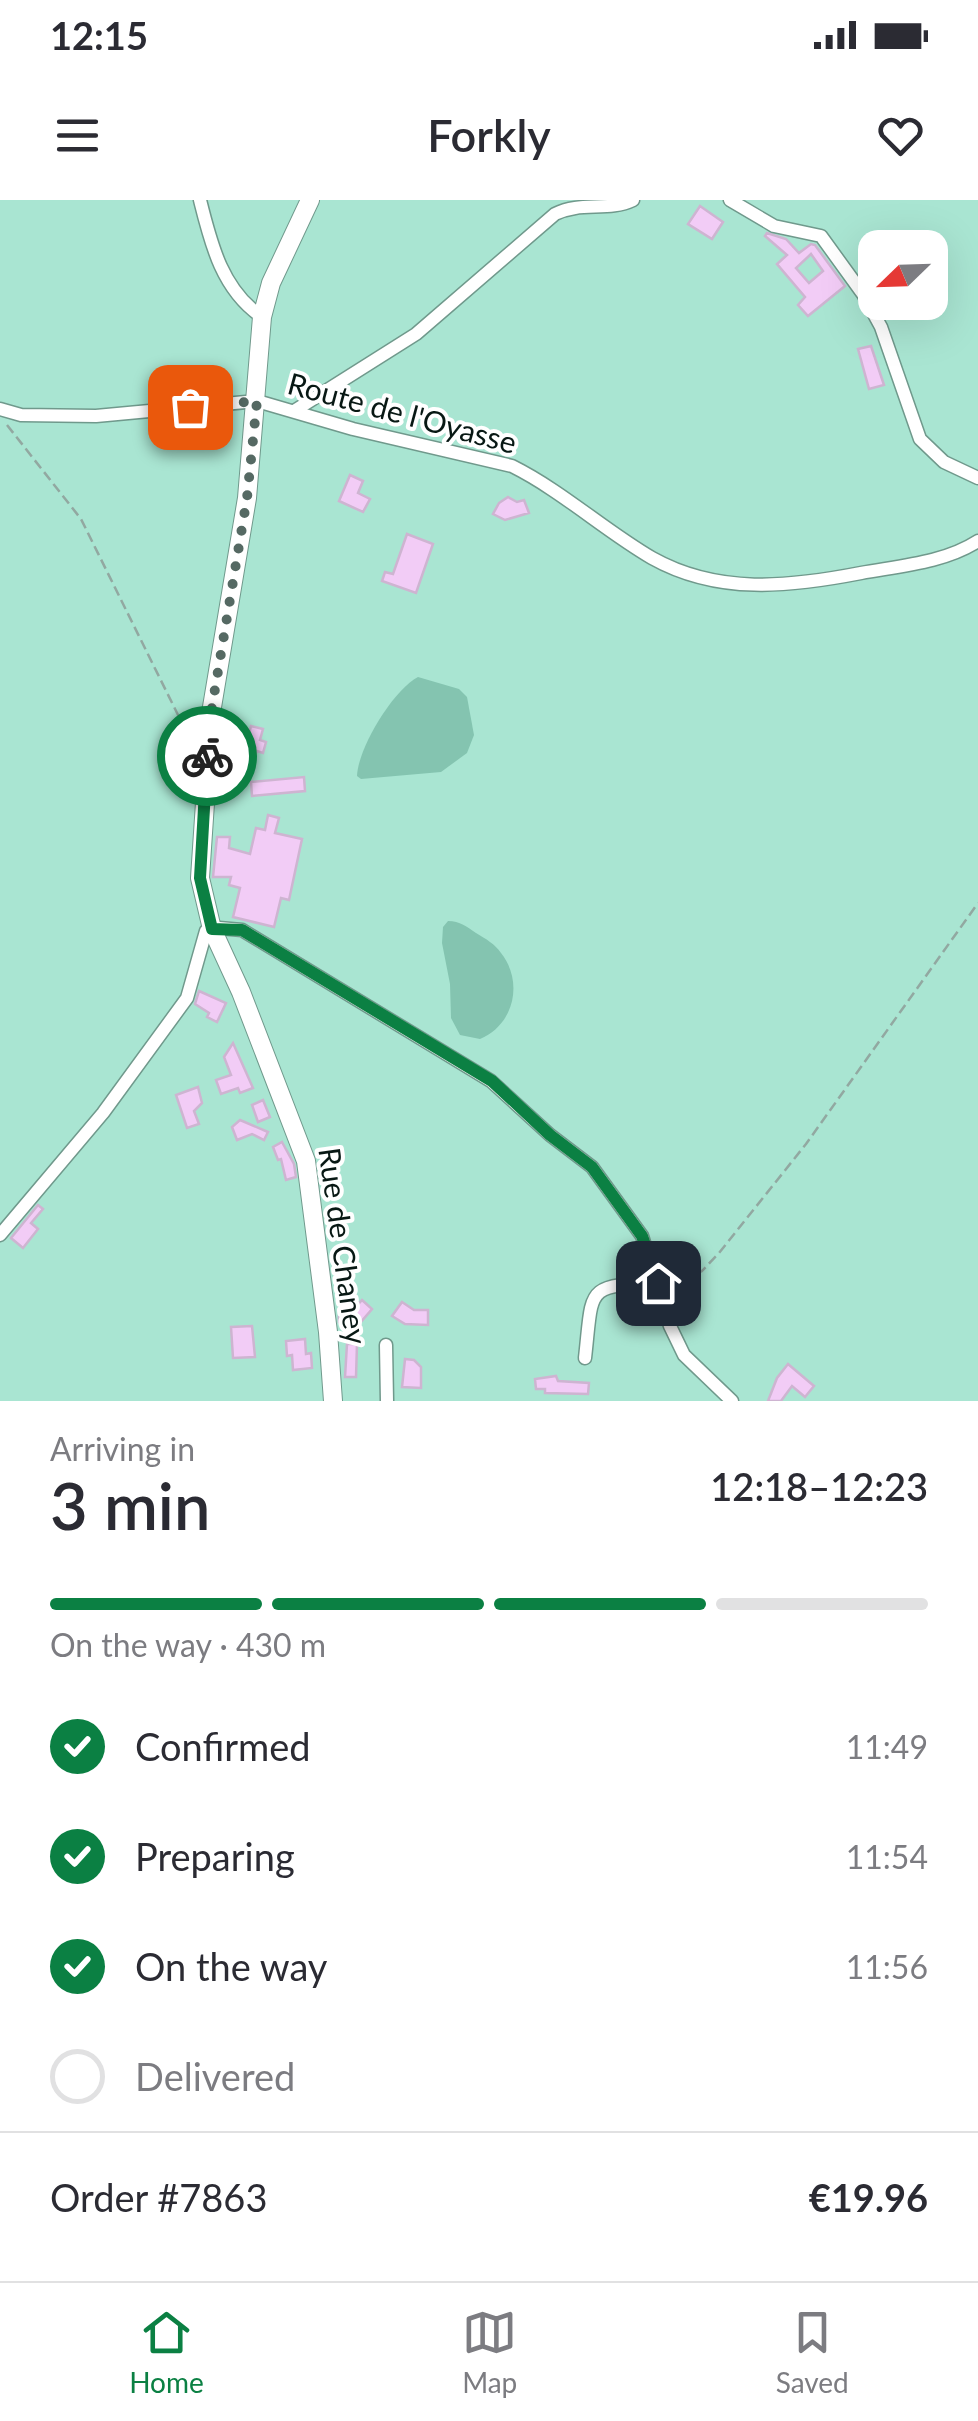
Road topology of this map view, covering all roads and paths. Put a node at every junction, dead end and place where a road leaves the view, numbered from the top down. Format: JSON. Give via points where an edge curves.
{"nodes":[{"id":1,"x":200,"y":200,"type":"edge"},
{"id":2,"x":310,"y":200,"type":"edge"},
{"id":3,"x":633,"y":200,"type":"edge"},
{"id":4,"x":730,"y":200,"type":"edge"},
{"id":5,"x":262,"y":317,"type":"junction"},
{"id":6,"x":257,"y":401,"type":"junction"},
{"id":7,"x":294,"y":411,"type":"junction"},
{"id":8,"x":0,"y":413,"type":"edge"},
{"id":9,"x":978,"y":478,"type":"edge"},
{"id":10,"x":978,"y":541,"type":"edge"},
{"id":11,"x":205,"y":786,"type":"junction"},
{"id":12,"x":978,"y":903,"type":"edge"},
{"id":13,"x":212,"y":929,"type":"junction"},
{"id":14,"x":0,"y":1236,"type":"edge"},
{"id":15,"x":658,"y":1283,"type":"junction"},
{"id":16,"x":386,"y":1346,"type":"dead end"},
{"id":17,"x":585,"y":1358,"type":"dead end"},
{"id":18,"x":333,"y":1401,"type":"edge"},
{"id":19,"x":387,"y":1401,"type":"edge"},
{"id":20,"x":732,"y":1401,"type":"edge"}],
"edges":[{"from":1,"to":5,"type":"street","via":[[226,279]]},
{"from":2,"to":5,"type":"street","name":"Rue de Chaney"},
{"from":3,"to":7,"type":"street","via":[[555,214],[416,334]]},
{"from":4,"to":9,"type":"street","via":[[774,226],[821,236],[881,327],[920,440],[944,462]]},
{"from":5,"to":6,"type":"street","name":"Rue de Chaney"},
{"from":6,"to":7,"type":"street","name":"Route de l'Oyasse"},
{"from":6,"to":8,"type":"street","via":[[96,416]]},
{"from":6,"to":11,"type":"street","name":"Rue de Chaney"},
{"from":7,"to":10,"type":"street","name":"Route de l'Oyasse","via":[[512,466],[692,577],[772,586],[920,562]]},
{"from":8,"to":11,"type":"path","via":[[82,519],[182,723]]},
{"from":11,"to":13,"type":"street","name":"Rue de Chaney","via":[[200,878]]},
{"from":12,"to":15,"type":"path","via":[[806,1144],[719,1253],[684,1280]]},
{"from":13,"to":14,"type":"street","via":[[187,998],[104,1113]]},
{"from":13,"to":15,"type":"street","via":[[242,930],[492,1081],[592,1167],[642,1236]]},
{"from":13,"to":18,"type":"street","name":"Rue de Chaney","via":[[306,1161]]},
{"from":15,"to":17,"type":"street","via":[[602,1288],[593,1299]]},
{"from":15,"to":20,"type":"street","via":[[684,1355]]},
{"from":16,"to":19,"type":"street"}]}
